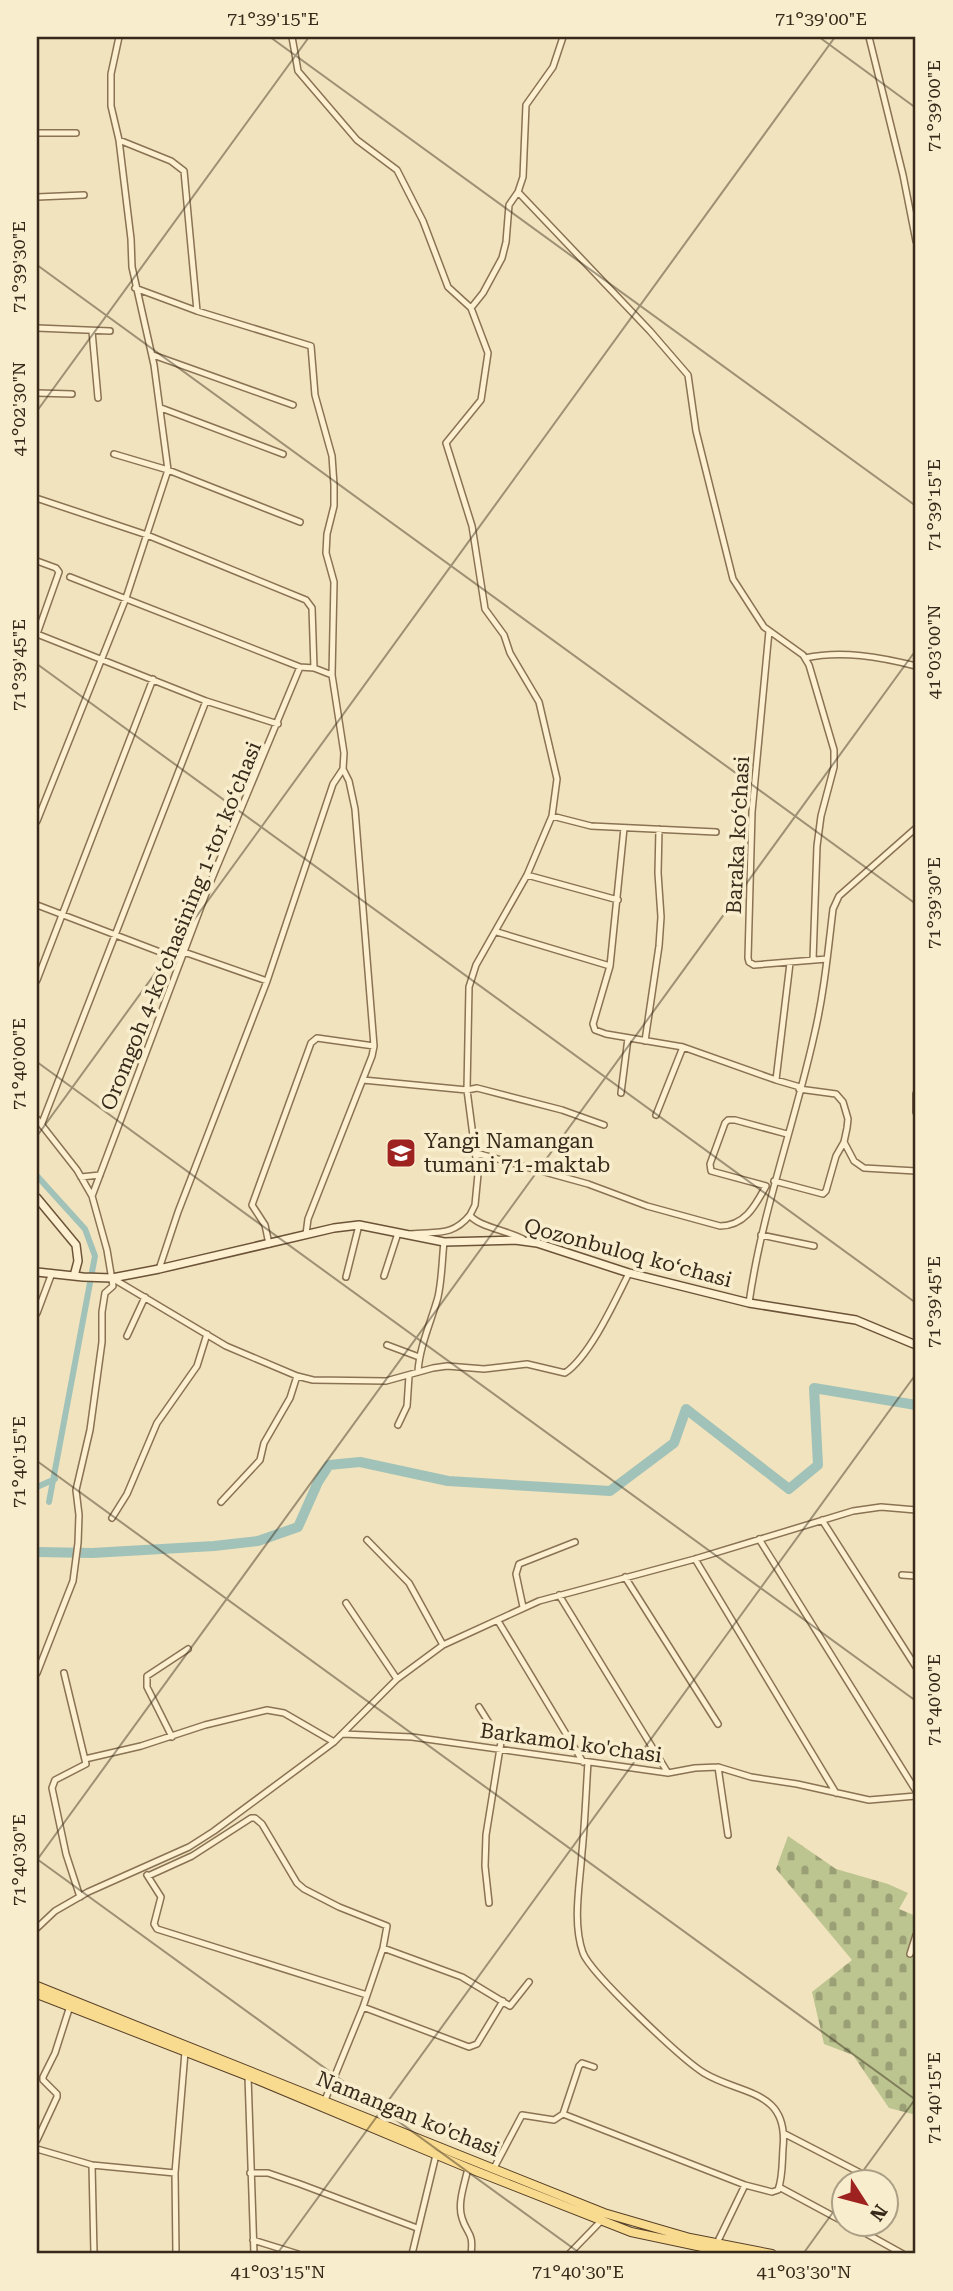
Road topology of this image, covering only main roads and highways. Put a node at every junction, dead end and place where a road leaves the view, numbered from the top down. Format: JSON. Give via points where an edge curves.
{"nodes":[{"id":1,"x":37,"y":1198,"type":"edge"},
{"id":2,"x":37,"y":1272,"type":"edge"},
{"id":3,"x":78,"y":1277,"type":"junction"},
{"id":4,"x":916,"y":1345,"type":"edge"},
{"id":5,"x":37,"y":1986,"type":"edge"},
{"id":6,"x":37,"y":1994,"type":"edge"},
{"id":7,"x":735,"y":2254,"type":"edge"},
{"id":8,"x":772,"y":2254,"type":"edge"}],
"edges":[{"from":1,"to":3,"type":"main road","via":[[76,1245]]},
{"from":2,"to":3,"type":"main road","name":"Qozonbuloq koʻchasi"},
{"from":3,"to":4,"type":"main road","name":"Qozonbuloq koʻchasi","via":[[108,1278],[159,1269],[359,1225],[444,1242],[527,1241],[749,1303],[856,1320]]},
{"from":5,"to":8,"type":"main road","name":"Namangan ko'chasi","via":[[624,2220]]},
{"from":6,"to":7,"type":"main road","name":"Namangan ko'chasi","via":[[631,2231]]}]}
